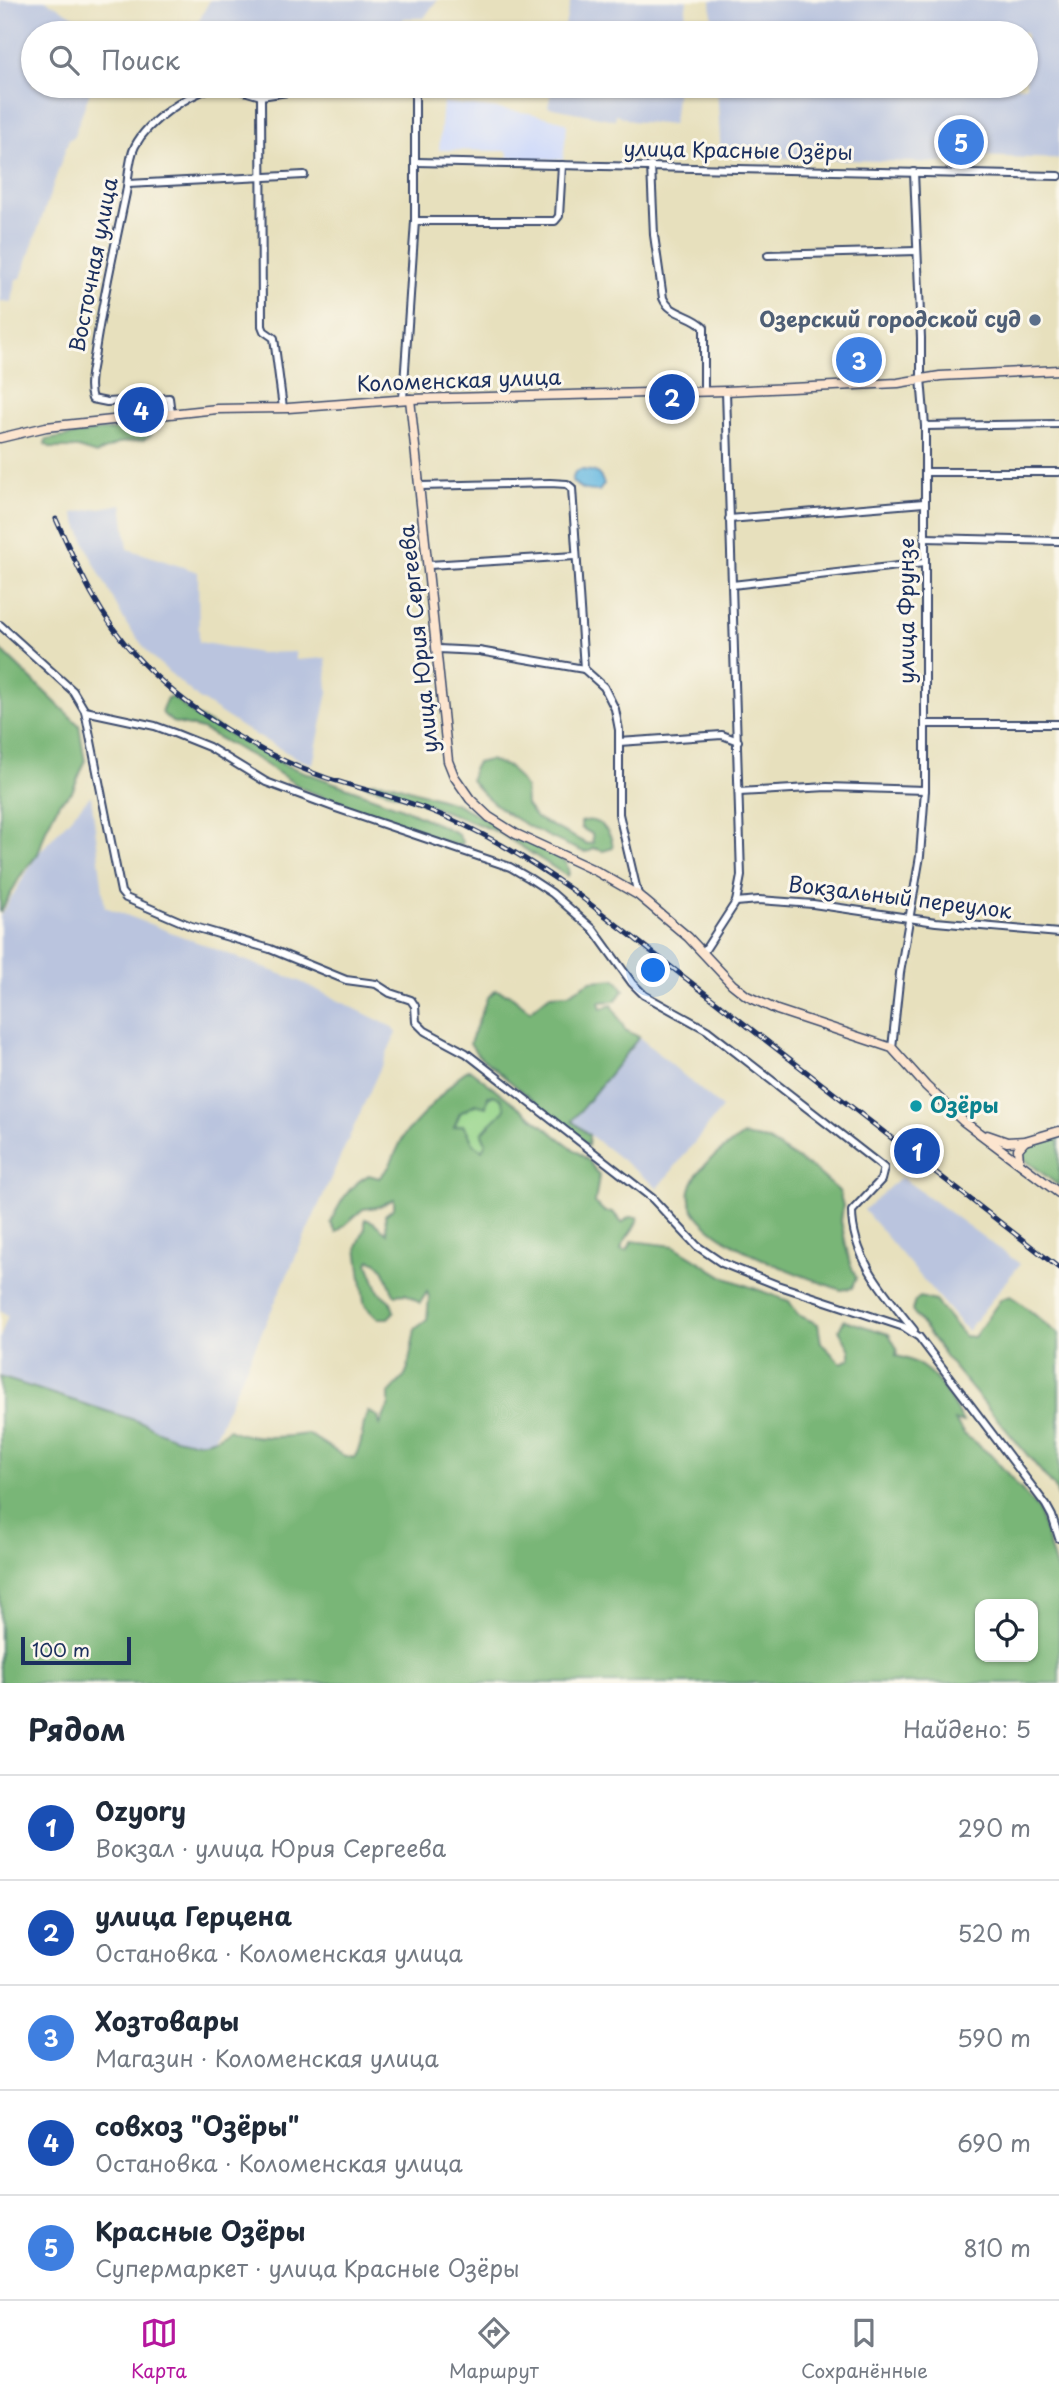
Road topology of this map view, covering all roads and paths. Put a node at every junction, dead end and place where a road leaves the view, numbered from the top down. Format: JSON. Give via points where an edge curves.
{"nodes":[{"id":1,"x":190,"y":98,"type":"edge"},
{"id":2,"x":261,"y":98,"type":"edge"},
{"id":3,"x":415,"y":98,"type":"edge"},
{"id":4,"x":416,"y":162,"type":"junction"},
{"id":5,"x":562,"y":165,"type":"junction"},
{"id":6,"x":651,"y":166,"type":"junction"},
{"id":7,"x":914,"y":172,"type":"junction"},
{"id":8,"x":303,"y":175,"type":"dead end"},
{"id":9,"x":1059,"y":176,"type":"edge"},
{"id":10,"x":261,"y":177,"type":"junction"},
{"id":11,"x":128,"y":184,"type":"junction"},
{"id":12,"x":415,"y":221,"type":"junction"},
{"id":13,"x":916,"y":251,"type":"junction"},
{"id":14,"x":768,"y":255,"type":"dead end"},
{"id":15,"x":1059,"y":370,"type":"edge"},
{"id":16,"x":920,"y":378,"type":"junction"},
{"id":17,"x":726,"y":391,"type":"junction"},
{"id":18,"x":704,"y":392,"type":"junction"},
{"id":19,"x":406,"y":399,"type":"junction"},
{"id":20,"x":283,"y":408,"type":"junction"},
{"id":21,"x":172,"y":413,"type":"junction"},
{"id":22,"x":1059,"y":424,"type":"edge"},
{"id":23,"x":925,"y":426,"type":"junction"},
{"id":24,"x":0,"y":438,"type":"edge"},
{"id":25,"x":925,"y":472,"type":"junction"},
{"id":26,"x":1059,"y":472,"type":"edge"},
{"id":27,"x":420,"y":486,"type":"junction"},
{"id":28,"x":925,"y":503,"type":"junction"},
{"id":29,"x":729,"y":519,"type":"junction"},
{"id":30,"x":924,"y":538,"type":"junction"},
{"id":31,"x":1059,"y":541,"type":"edge"},
{"id":32,"x":575,"y":556,"type":"junction"},
{"id":33,"x":924,"y":563,"type":"junction"},
{"id":34,"x":429,"y":565,"type":"junction"},
{"id":35,"x":732,"y":585,"type":"junction"},
{"id":36,"x":0,"y":625,"type":"edge"},
{"id":37,"x":438,"y":649,"type":"junction"},
{"id":38,"x":583,"y":669,"type":"junction"},
{"id":39,"x":85,"y":711,"type":"junction"},
{"id":40,"x":925,"y":724,"type":"junction"},
{"id":41,"x":1059,"y":724,"type":"edge"},
{"id":42,"x":738,"y":741,"type":"junction"},
{"id":43,"x":619,"y":742,"type":"junction"},
{"id":44,"x":926,"y":790,"type":"junction"},
{"id":45,"x":739,"y":792,"type":"junction"},
{"id":46,"x":638,"y":895,"type":"junction"},
{"id":47,"x":736,"y":902,"type":"junction"},
{"id":48,"x":910,"y":917,"type":"junction"},
{"id":49,"x":1059,"y":933,"type":"edge"},
{"id":50,"x":703,"y":953,"type":"junction"},
{"id":51,"x":892,"y":1048,"type":"junction"},
{"id":52,"x":1059,"y":1131,"type":"edge"},
{"id":53,"x":977,"y":1132,"type":"junction"},
{"id":54,"x":1025,"y":1141,"type":"junction"},
{"id":55,"x":1019,"y":1163,"type":"junction"},
{"id":56,"x":1059,"y":1193,"type":"edge"},
{"id":57,"x":919,"y":1337,"type":"junction"},
{"id":58,"x":1059,"y":1538,"type":"edge"}],
"edges":[{"from":1,"to":11,"type":"street","name":"Восточная улица","via":[[144,132],[131,155]]},
{"from":2,"to":10,"type":"street"},
{"from":3,"to":4,"type":"street","name":"улица Юрия Сергеева"},
{"from":4,"to":5,"type":"street","name":"улица Красные Озёры"},
{"from":4,"to":12,"type":"street","name":"улица Юрия Сергеева"},
{"from":5,"to":6,"type":"street","name":"улица Красные Озёры"},
{"from":5,"to":12,"type":"street","via":[[555,221]]},
{"from":6,"to":7,"type":"street","name":"улица Красные Озёры"},
{"from":6,"to":18,"type":"street","via":[[663,298],[673,310],[704,327]]},
{"from":7,"to":9,"type":"street","name":"улица Красные Озёры"},
{"from":7,"to":13,"type":"street","name":"улица Фрунзе"},
{"from":8,"to":10,"type":"street"},
{"from":10,"to":11,"type":"street"},
{"from":10,"to":20,"type":"street","via":[[262,326],[274,338]]},
{"from":11,"to":21,"type":"street","name":"Восточная улица","via":[[99,323],[90,393],[92,399],[107,402],[169,398]]},
{"from":12,"to":19,"type":"street","name":"улица Юрия Сергеева"},
{"from":13,"to":14,"type":"street"},
{"from":13,"to":16,"type":"street","name":"улица Фрунзе"},
{"from":15,"to":16,"type":"street","name":"Коломенская улица"},
{"from":16,"to":17,"type":"street","name":"Коломенская улица","via":[[898,383]]},
{"from":16,"to":23,"type":"street","name":"улица Фрунзе"},
{"from":17,"to":18,"type":"street","name":"Коломенская улица"},
{"from":17,"to":29,"type":"street"},
{"from":18,"to":19,"type":"street","name":"Коломенская улица"},
{"from":19,"to":20,"type":"street","name":"Коломенская улица"},
{"from":19,"to":27,"type":"street","name":"улица Юрия Сергеева"},
{"from":20,"to":21,"type":"street","name":"Коломенская улица"},
{"from":21,"to":24,"type":"street","name":"Коломенская улица","via":[[46,427]]},
{"from":22,"to":23,"type":"street"},
{"from":23,"to":25,"type":"street","name":"улица Фрунзе"},
{"from":25,"to":26,"type":"street"},
{"from":25,"to":28,"type":"street","name":"улица Фрунзе"},
{"from":27,"to":32,"type":"street","via":[[567,484],[572,488]]},
{"from":27,"to":34,"type":"street","name":"улица Юрия Сергеева"},
{"from":28,"to":29,"type":"street"},
{"from":28,"to":30,"type":"street","name":"улица Фрунзе"},
{"from":29,"to":35,"type":"street"},
{"from":30,"to":31,"type":"street"},
{"from":30,"to":33,"type":"street","name":"улица Фрунзе"},
{"from":32,"to":34,"type":"street"},
{"from":32,"to":38,"type":"street"},
{"from":33,"to":35,"type":"street"},
{"from":33,"to":40,"type":"street","name":"улица Фрунзе"},
{"from":34,"to":37,"type":"street","name":"улица Юрия Сергеева"},
{"from":35,"to":42,"type":"street"},
{"from":36,"to":39,"type":"street","via":[[73,691]]},
{"from":37,"to":38,"type":"street","via":[[479,651]]},
{"from":37,"to":46,"type":"street","name":"улица Юрия Сергеева","via":[[448,761],[470,799],[516,834]]},
{"from":38,"to":43,"type":"street","via":[[611,697]]},
{"from":39,"to":57,"type":"street","via":[[121,892],[126,898],[191,926],[270,949],[346,980],[376,984],[411,1000],[416,1022],[425,1031],[466,1053],[652,1198],[696,1246],[722,1263],[828,1303],[890,1320]]},
{"from":39,"to":57,"type":"street","via":[[174,733],[208,747],[266,782],[510,867],[552,893],[593,929],[644,995],[707,1030],[884,1168],[881,1180],[852,1211],[852,1226],[871,1274]]},
{"from":40,"to":41,"type":"street"},
{"from":40,"to":44,"type":"street","name":"улица Фрунзе"},
{"from":42,"to":43,"type":"street","via":[[722,735]]},
{"from":42,"to":45,"type":"street"},
{"from":43,"to":46,"type":"street","via":[[619,814]]},
{"from":44,"to":45,"type":"street","via":[[827,787]]},
{"from":44,"to":48,"type":"street","name":"улица Фрунзе"},
{"from":45,"to":47,"type":"street","via":[[741,876]]},
{"from":46,"to":50,"type":"street","name":"улица Юрия Сергеева"},
{"from":47,"to":48,"type":"street","name":"Вокзальный переулок","via":[[813,904]]},
{"from":47,"to":50,"type":"street"},
{"from":48,"to":49,"type":"street","name":"Вокзальный переулок"},
{"from":48,"to":51,"type":"street","name":"улица Фрунзе"},
{"from":50,"to":51,"type":"street","name":"улица Юрия Сергеева","via":[[732,984],[760,1003]]},
{"from":51,"to":53,"type":"street","name":"улица Юрия Сергеева"},
{"from":52,"to":54,"type":"street"},
{"from":53,"to":54,"type":"street","via":[[1007,1142]]},
{"from":53,"to":55,"type":"street","name":"улица Юрия Сергеева"},
{"from":54,"to":55,"type":"street","via":[[1017,1153]]},
{"from":55,"to":56,"type":"street","name":"улица Юрия Сергеева"},
{"from":57,"to":58,"type":"street","via":[[1046,1505]]}]}
